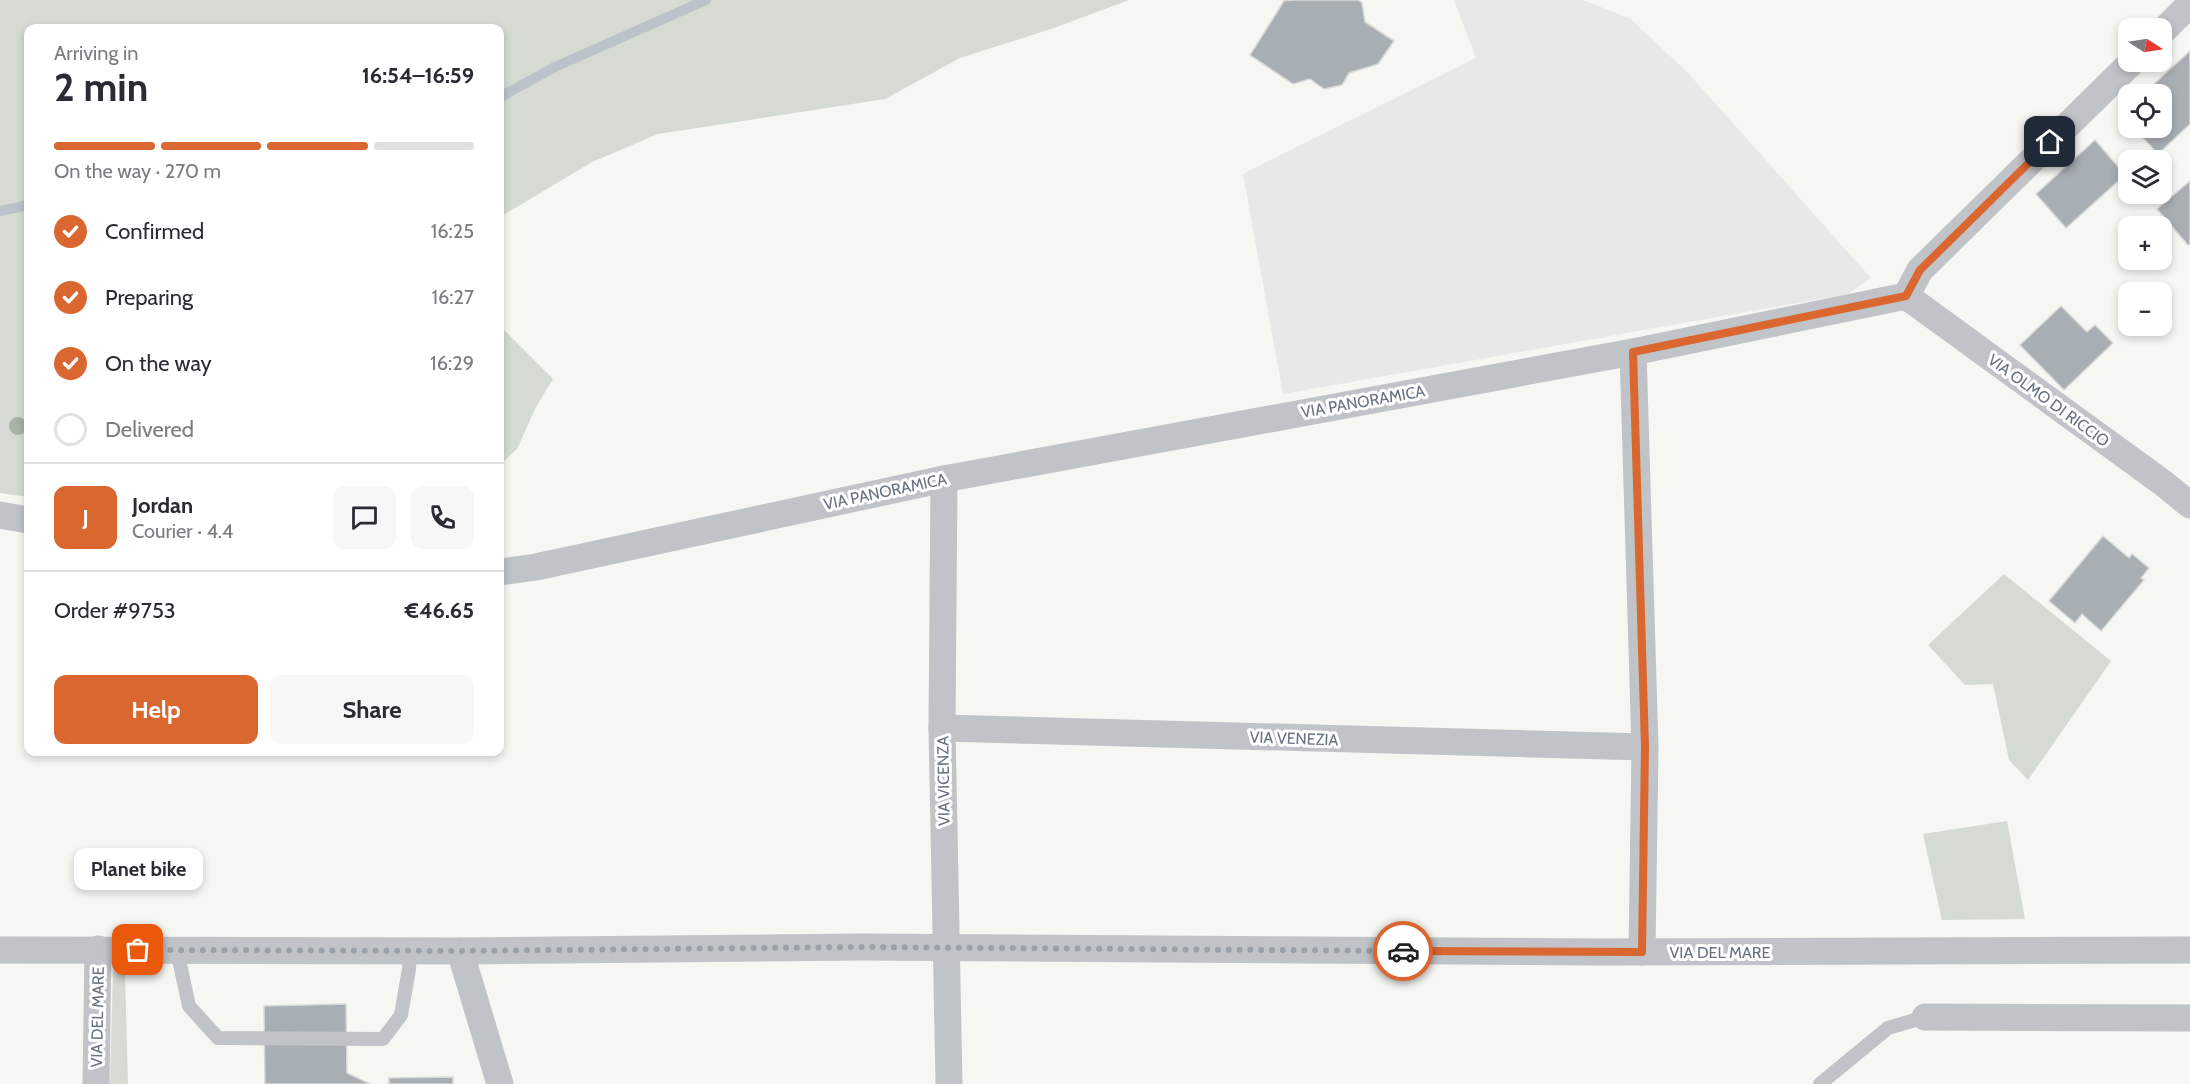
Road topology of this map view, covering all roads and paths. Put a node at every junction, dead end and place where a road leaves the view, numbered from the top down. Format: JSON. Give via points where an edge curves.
{"nodes":[{"id":1,"x":2190,"y":4,"type":"edge"},
{"id":2,"x":2172,"y":22,"type":"edge"},
{"id":3,"x":2122,"y":72,"type":"edge"},
{"id":4,"x":1906,"y":296,"type":"junction"},
{"id":5,"x":1633,"y":352,"type":"junction"},
{"id":6,"x":944,"y":478,"type":"junction"},
{"id":7,"x":2190,"y":505,"type":"edge"},
{"id":8,"x":0,"y":515,"type":"edge"},
{"id":9,"x":24,"y":519,"type":"edge"},
{"id":10,"x":504,"y":571,"type":"edge"},
{"id":11,"x":942,"y":728,"type":"junction"},
{"id":12,"x":1645,"y":747,"type":"junction"},
{"id":13,"x":98,"y":949,"type":"junction"},
{"id":14,"x":946,"y":949,"type":"junction"},
{"id":15,"x":0,"y":950,"type":"edge"},
{"id":16,"x":177,"y":950,"type":"junction"},
{"id":17,"x":2190,"y":950,"type":"edge"},
{"id":18,"x":410,"y":951,"type":"junction"},
{"id":19,"x":460,"y":951,"type":"junction"},
{"id":20,"x":1642,"y":952,"type":"junction"},
{"id":21,"x":1925,"y":1017,"type":"joint"},
{"id":22,"x":2190,"y":1018,"type":"edge"},
{"id":23,"x":96,"y":1084,"type":"edge"},
{"id":24,"x":500,"y":1084,"type":"edge"},
{"id":25,"x":949,"y":1084,"type":"edge"},
{"id":26,"x":1820,"y":1084,"type":"edge"}],
"edges":[{"from":1,"to":2,"type":"street"},
{"from":3,"to":4,"type":"street","via":[[1920,270]]},
{"from":4,"to":5,"type":"street","name":"VIA PANORAMICA"},
{"from":4,"to":7,"type":"street","name":"VIA OLMO DI RICCIO"},
{"from":5,"to":6,"type":"street","name":"VIA PANORAMICA"},
{"from":5,"to":12,"type":"street"},
{"from":6,"to":10,"type":"street","name":"VIA PANORAMICA"},
{"from":6,"to":11,"type":"street","name":"VIA VICENZA"},
{"from":8,"to":9,"type":"street"},
{"from":11,"to":12,"type":"street","name":"VIA VENEZIA"},
{"from":11,"to":14,"type":"street","name":"VIA VICENZA"},
{"from":12,"to":20,"type":"street"},
{"from":13,"to":15,"type":"street","name":"VIA DEL MARE"},
{"from":13,"to":16,"type":"street","name":"VIA DEL MARE"},
{"from":13,"to":23,"type":"street","name":"VIA DEL MARE"},
{"from":14,"to":19,"type":"street","name":"VIA DEL MARE"},
{"from":14,"to":20,"type":"street","name":"VIA DEL MARE"},
{"from":14,"to":25,"type":"street","name":"VIA VICENZA"},
{"from":16,"to":18,"type":"street","name":"VIA DEL MARE"},
{"from":16,"to":18,"type":"lane","via":[[189,1006],[218,1038],[382,1039],[401,1014]]},
{"from":17,"to":20,"type":"street","name":"VIA DEL MARE"},
{"from":18,"to":19,"type":"street","name":"VIA DEL MARE"},
{"from":19,"to":24,"type":"street"},
{"from":21,"to":22,"type":"street"},
{"from":21,"to":26,"type":"lane","via":[[1888,1028]]}]}
